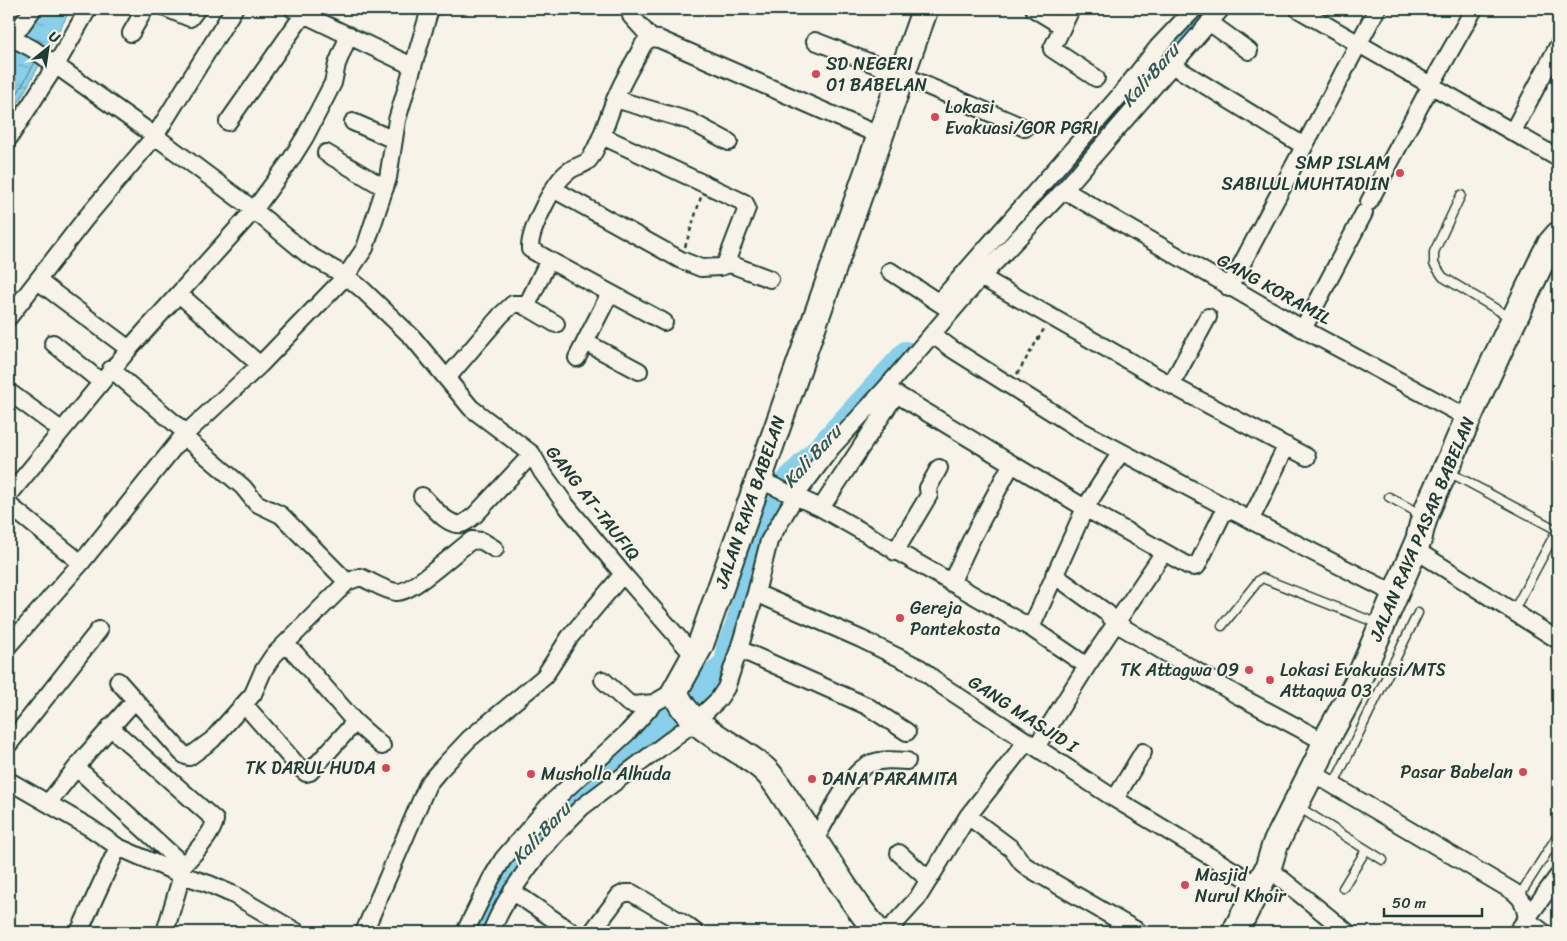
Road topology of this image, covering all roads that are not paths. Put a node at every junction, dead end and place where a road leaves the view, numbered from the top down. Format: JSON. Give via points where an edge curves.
{"nodes":[{"id":1,"x":33,"y":9,"type":"edge"},
{"id":2,"x":88,"y":9,"type":"edge"},
{"id":3,"x":145,"y":9,"type":"edge"},
{"id":4,"x":168,"y":9,"type":"edge"},
{"id":5,"x":197,"y":9,"type":"edge"},
{"id":6,"x":234,"y":9,"type":"edge"},
{"id":7,"x":430,"y":9,"type":"edge"},
{"id":8,"x":631,"y":9,"type":"edge"},
{"id":9,"x":925,"y":9,"type":"edge"},
{"id":10,"x":1034,"y":9,"type":"edge"},
{"id":11,"x":1071,"y":9,"type":"edge"},
{"id":12,"x":1194,"y":9,"type":"edge"},
{"id":13,"x":1298,"y":9,"type":"edge"},
{"id":14,"x":1376,"y":9,"type":"edge"},
{"id":15,"x":1474,"y":9,"type":"edge"},
{"id":16,"x":298,"y":12,"type":"edge"},
{"id":17,"x":1212,"y":14,"type":"edge"},
{"id":18,"x":1062,"y":26,"type":"junction"},
{"id":19,"x":131,"y":33,"type":"dead end"},
{"id":20,"x":349,"y":35,"type":"junction"},
{"id":21,"x":651,"y":38,"type":"junction"},
{"id":22,"x":815,"y":42,"type":"dead end"},
{"id":23,"x":20,"y":43,"type":"edge"},
{"id":24,"x":1358,"y":43,"type":"junction"},
{"id":25,"x":1558,"y":46,"type":"edge"},
{"id":26,"x":1249,"y":51,"type":"dead end"},
{"id":27,"x":56,"y":65,"type":"junction"},
{"id":28,"x":1172,"y":65,"type":"junction"},
{"id":29,"x":412,"y":66,"type":"junction"},
{"id":30,"x":902,"y":75,"type":"junction"},
{"id":31,"x":1096,"y":78,"type":"dead end"},
{"id":32,"x":1431,"y":85,"type":"junction"},
{"id":33,"x":615,"y":99,"type":"junction"},
{"id":34,"x":1129,"y":100,"type":"junction"},
{"id":35,"x":228,"y":122,"type":"dead end"},
{"id":36,"x":353,"y":122,"type":"dead end"},
{"id":37,"x":1025,"y":128,"type":"dead end"},
{"id":38,"x":1513,"y":131,"type":"junction"},
{"id":39,"x":155,"y":136,"type":"junction"},
{"id":40,"x":602,"y":136,"type":"junction"},
{"id":41,"x":881,"y":136,"type":"junction"},
{"id":42,"x":9,"y":138,"type":"edge"},
{"id":43,"x":394,"y":140,"type":"junction"},
{"id":44,"x":729,"y":142,"type":"dead end"},
{"id":45,"x":1304,"y":146,"type":"junction"},
{"id":46,"x":326,"y":154,"type":"dead end"},
{"id":47,"x":1558,"y":158,"type":"edge"},
{"id":48,"x":385,"y":188,"type":"junction"},
{"id":49,"x":554,"y":190,"type":"junction"},
{"id":50,"x":1064,"y":190,"type":"junction"},
{"id":51,"x":1461,"y":195,"type":"dead end"},
{"id":52,"x":254,"y":210,"type":"junction"},
{"id":53,"x":1552,"y":249,"type":"edge"},
{"id":54,"x":549,"y":260,"type":"junction"},
{"id":55,"x":725,"y":265,"type":"junction"},
{"id":56,"x":890,"y":271,"type":"dead end"},
{"id":57,"x":346,"y":276,"type":"junction"},
{"id":58,"x":981,"y":277,"type":"junction"},
{"id":59,"x":770,"y":279,"type":"dead end"},
{"id":60,"x":38,"y":281,"type":"junction"},
{"id":61,"x":1229,"y":288,"type":"junction"},
{"id":62,"x":610,"y":293,"type":"junction"},
{"id":63,"x":179,"y":294,"type":"junction"},
{"id":64,"x":526,"y":307,"type":"junction"},
{"id":65,"x":945,"y":307,"type":"junction"},
{"id":66,"x":9,"y":317,"type":"edge"},
{"id":67,"x":1208,"y":317,"type":"dead end"},
{"id":68,"x":1514,"y":320,"type":"junction"},
{"id":69,"x":664,"y":322,"type":"dead end"},
{"id":70,"x":556,"y":324,"type":"dead end"},
{"id":71,"x":1303,"y":329,"type":"junction"},
{"id":72,"x":932,"y":334,"type":"junction"},
{"id":73,"x":585,"y":342,"type":"junction"},
{"id":74,"x":53,"y":343,"type":"dead end"},
{"id":75,"x":129,"y":348,"type":"junction"},
{"id":76,"x":577,"y":358,"type":"dead end"},
{"id":77,"x":260,"y":364,"type":"junction"},
{"id":78,"x":111,"y":369,"type":"junction"},
{"id":79,"x":639,"y":370,"type":"dead end"},
{"id":80,"x":447,"y":378,"type":"junction"},
{"id":81,"x":100,"y":382,"type":"junction"},
{"id":82,"x":1170,"y":385,"type":"junction"},
{"id":83,"x":891,"y":391,"type":"junction"},
{"id":84,"x":9,"y":392,"type":"edge"},
{"id":85,"x":1468,"y":418,"type":"junction"},
{"id":86,"x":61,"y":430,"type":"junction"},
{"id":87,"x":184,"y":434,"type":"junction"},
{"id":88,"x":1287,"y":446,"type":"junction"},
{"id":89,"x":1121,"y":452,"type":"junction"},
{"id":90,"x":532,"y":454,"type":"junction"},
{"id":91,"x":1307,"y":456,"type":"dead end"},
{"id":92,"x":1011,"y":464,"type":"junction"},
{"id":93,"x":939,"y":468,"type":"dead end"},
{"id":94,"x":1446,"y":470,"type":"junction"},
{"id":95,"x":778,"y":488,"type":"junction"},
{"id":96,"x":10,"y":495,"type":"edge"},
{"id":97,"x":422,"y":496,"type":"dead end"},
{"id":98,"x":1388,"y":497,"type":"dead end"},
{"id":99,"x":1226,"y":507,"type":"junction"},
{"id":100,"x":821,"y":508,"type":"junction"},
{"id":101,"x":1086,"y":508,"type":"junction"},
{"id":102,"x":1425,"y":516,"type":"junction"},
{"id":103,"x":1250,"y":520,"type":"junction"},
{"id":104,"x":1558,"y":529,"type":"edge"},
{"id":105,"x":495,"y":549,"type":"dead end"},
{"id":106,"x":1414,"y":549,"type":"junction"},
{"id":107,"x":896,"y":552,"type":"junction"},
{"id":108,"x":1164,"y":552,"type":"junction"},
{"id":109,"x":81,"y":563,"type":"junction"},
{"id":110,"x":623,"y":574,"type":"junction"},
{"id":111,"x":1054,"y":575,"type":"junction"},
{"id":112,"x":347,"y":582,"type":"junction"},
{"id":113,"x":951,"y":583,"type":"junction"},
{"id":114,"x":756,"y":593,"type":"junction"},
{"id":115,"x":1395,"y":594,"type":"junction"},
{"id":116,"x":1513,"y":612,"type":"junction"},
{"id":117,"x":1418,"y":613,"type":"dead end"},
{"id":118,"x":1116,"y":624,"type":"junction"},
{"id":119,"x":1222,"y":626,"type":"dead end"},
{"id":120,"x":1383,"y":626,"type":"junction"},
{"id":121,"x":1031,"y":628,"type":"junction"},
{"id":122,"x":99,"y":630,"type":"dead end"},
{"id":123,"x":1558,"y":640,"type":"edge"},
{"id":124,"x":9,"y":645,"type":"edge"},
{"id":125,"x":285,"y":645,"type":"junction"},
{"id":126,"x":739,"y":649,"type":"junction"},
{"id":127,"x":695,"y":657,"type":"junction"},
{"id":128,"x":1087,"y":666,"type":"junction"},
{"id":129,"x":603,"y":680,"type":"dead end"},
{"id":130,"x":118,"y":681,"type":"dead end"},
{"id":131,"x":135,"y":700,"type":"junction"},
{"id":132,"x":244,"y":704,"type":"junction"},
{"id":133,"x":678,"y":705,"type":"junction"},
{"id":134,"x":354,"y":722,"type":"junction"},
{"id":135,"x":110,"y":727,"type":"junction"},
{"id":136,"x":906,"y":732,"type":"dead end"},
{"id":137,"x":1325,"y":742,"type":"junction"},
{"id":138,"x":9,"y":744,"type":"edge"},
{"id":139,"x":1031,"y":744,"type":"junction"},
{"id":140,"x":382,"y":746,"type":"dead end"},
{"id":141,"x":1143,"y":752,"type":"dead end"},
{"id":142,"x":907,"y":761,"type":"dead end"},
{"id":143,"x":77,"y":768,"type":"junction"},
{"id":144,"x":1311,"y":772,"type":"junction"},
{"id":145,"x":9,"y":781,"type":"edge"},
{"id":146,"x":1334,"y":784,"type":"junction"},
{"id":147,"x":1115,"y":799,"type":"junction"},
{"id":148,"x":48,"y":803,"type":"junction"},
{"id":149,"x":1295,"y":805,"type":"junction"},
{"id":150,"x":560,"y":812,"type":"junction"},
{"id":151,"x":968,"y":816,"type":"junction"},
{"id":152,"x":1558,"y":835,"type":"edge"},
{"id":153,"x":815,"y":840,"type":"junction"},
{"id":154,"x":118,"y":847,"type":"junction"},
{"id":155,"x":1366,"y":850,"type":"junction"},
{"id":156,"x":899,"y":853,"type":"dead end"},
{"id":157,"x":1382,"y":860,"type":"dead end"},
{"id":158,"x":180,"y":871,"type":"junction"},
{"id":159,"x":1558,"y":876,"type":"edge"},
{"id":160,"x":1264,"y":877,"type":"junction"},
{"id":161,"x":929,"y":880,"type":"junction"},
{"id":162,"x":1343,"y":888,"type":"dead end"},
{"id":163,"x":512,"y":890,"type":"junction"},
{"id":164,"x":1519,"y":896,"type":"junction"},
{"id":165,"x":1522,"y":926,"type":"edge"},
{"id":166,"x":79,"y":932,"type":"edge"},
{"id":167,"x":165,"y":932,"type":"edge"},
{"id":168,"x":297,"y":932,"type":"edge"},
{"id":169,"x":364,"y":932,"type":"edge"},
{"id":170,"x":465,"y":932,"type":"edge"},
{"id":171,"x":491,"y":932,"type":"edge"},
{"id":172,"x":572,"y":932,"type":"edge"},
{"id":173,"x":592,"y":932,"type":"edge"},
{"id":174,"x":695,"y":932,"type":"edge"},
{"id":175,"x":878,"y":932,"type":"edge"},
{"id":176,"x":887,"y":932,"type":"edge"},
{"id":177,"x":1139,"y":932,"type":"edge"},
{"id":178,"x":1235,"y":932,"type":"edge"},
{"id":179,"x":1347,"y":932,"type":"edge"},
{"id":180,"x":1543,"y":932,"type":"edge"}],
"edges":[{"from":1,"to":23,"type":"street"},
{"from":2,"to":27,"type":"street"},
{"from":3,"to":19,"type":"street"},
{"from":4,"to":5,"type":"street","via":[[190,18]]},
{"from":6,"to":39,"type":"street"},
{"from":7,"to":29,"type":"street"},
{"from":8,"to":21,"type":"street","via":[[631,16]]},
{"from":9,"to":30,"type":"main road","name":"JALAN RAYA BABELAN"},
{"from":10,"to":18,"type":"street"},
{"from":11,"to":18,"type":"street"},
{"from":12,"to":34,"type":"street","via":[[1158,48]]},
{"from":13,"to":24,"type":"street"},
{"from":14,"to":24,"type":"street"},
{"from":15,"to":32,"type":"street"},
{"from":16,"to":20,"type":"street"},
{"from":16,"to":35,"type":"street"},
{"from":17,"to":26,"type":"street"},
{"from":17,"to":28,"type":"street"},
{"from":18,"to":31,"type":"street","via":[[1052,49]]},
{"from":20,"to":29,"type":"street"},
{"from":20,"to":52,"type":"street","via":[[333,83],[305,137]]},
{"from":21,"to":33,"type":"street","via":[[643,45]]},
{"from":21,"to":41,"type":"street"},
{"from":22,"to":30,"type":"street"},
{"from":23,"to":27,"type":"street","name":"GANG AT-TAUFIQ"},
{"from":24,"to":32,"type":"street"},
{"from":24,"to":45,"type":"street"},
{"from":25,"to":38,"type":"street"},
{"from":27,"to":39,"type":"street","name":"GANG AT-TAUFIQ"},
{"from":27,"to":42,"type":"street"},
{"from":28,"to":34,"type":"street"},
{"from":28,"to":45,"type":"street"},
{"from":29,"to":43,"type":"street"},
{"from":30,"to":37,"type":"street"},
{"from":30,"to":41,"type":"main road","name":"JALAN RAYA BABELAN"},
{"from":32,"to":38,"type":"street"},
{"from":32,"to":71,"type":"street"},
{"from":33,"to":40,"type":"street"},
{"from":33,"to":44,"type":"street","via":[[690,121]]},
{"from":34,"to":50,"type":"street"},
{"from":34,"to":65,"type":"street"},
{"from":36,"to":43,"type":"street"},
{"from":38,"to":47,"type":"street"},
{"from":39,"to":52,"type":"street","name":"GANG AT-TAUFIQ"},
{"from":39,"to":60,"type":"street"},
{"from":40,"to":49,"type":"street","via":[[587,163],[569,170]]},
{"from":40,"to":55,"type":"street","via":[[733,196],[748,206]]},
{"from":41,"to":95,"type":"main road","name":"JALAN RAYA BABELAN"},
{"from":43,"to":48,"type":"street"},
{"from":45,"to":61,"type":"street"},
{"from":46,"to":48,"type":"street"},
{"from":48,"to":57,"type":"street","via":[[365,248]]},
{"from":49,"to":54,"type":"street","via":[[530,241],[530,249]]},
{"from":49,"to":55,"type":"street","via":[[681,260],[701,268]]},
{"from":50,"to":58,"type":"street"},
{"from":50,"to":61,"type":"street","name":"GANG KORAMIL"},
{"from":51,"to":68,"type":"lane","via":[[1434,252],[1434,264],[1443,277]]},
{"from":52,"to":57,"type":"street","name":"GANG AT-TAUFIQ","via":[[306,254]]},
{"from":52,"to":63,"type":"street"},
{"from":53,"to":68,"type":"main road","name":"JALAN RAYA PASAR BABELAN"},
{"from":54,"to":62,"type":"street"},
{"from":54,"to":64,"type":"street"},
{"from":55,"to":59,"type":"street"},
{"from":56,"to":65,"type":"street"},
{"from":57,"to":77,"type":"street"},
{"from":57,"to":80,"type":"street","name":"GANG AT-TAUFIQ","via":[[413,338]]},
{"from":58,"to":65,"type":"street"},
{"from":58,"to":82,"type":"street"},
{"from":60,"to":66,"type":"street"},
{"from":60,"to":75,"type":"street"},
{"from":61,"to":71,"type":"street","name":"GANG KORAMIL"},
{"from":62,"to":69,"type":"street"},
{"from":62,"to":73,"type":"street"},
{"from":63,"to":75,"type":"street"},
{"from":63,"to":77,"type":"street"},
{"from":64,"to":70,"type":"street"},
{"from":64,"to":80,"type":"street","via":[[518,303],[510,306]]},
{"from":65,"to":72,"type":"street"},
{"from":67,"to":82,"type":"street"},
{"from":68,"to":85,"type":"main road","name":"JALAN RAYA PASAR BABELAN"},
{"from":71,"to":85,"type":"street","name":"GANG KORAMIL"},
{"from":72,"to":83,"type":"street"},
{"from":72,"to":89,"type":"street","via":[[1082,431]]},
{"from":73,"to":76,"type":"street"},
{"from":73,"to":79,"type":"street"},
{"from":74,"to":81,"type":"street"},
{"from":75,"to":78,"type":"street"},
{"from":77,"to":87,"type":"street"},
{"from":78,"to":81,"type":"street"},
{"from":78,"to":87,"type":"street"},
{"from":80,"to":90,"type":"street","name":"GANG AT-TAUFIQ","via":[[471,408]]},
{"from":81,"to":86,"type":"street"},
{"from":82,"to":88,"type":"street"},
{"from":83,"to":92,"type":"street"},
{"from":83,"to":95,"type":"street","via":[[832,447]]},
{"from":83,"to":100,"type":"street"},
{"from":84,"to":86,"type":"street"},
{"from":85,"to":94,"type":"main road","name":"JALAN RAYA PASAR BABELAN"},
{"from":86,"to":96,"type":"street"},
{"from":87,"to":109,"type":"street"},
{"from":87,"to":112,"type":"street","via":[[243,487],[256,503],[281,515]]},
{"from":88,"to":91,"type":"street"},
{"from":88,"to":103,"type":"street"},
{"from":89,"to":99,"type":"street"},
{"from":89,"to":101,"type":"street"},
{"from":90,"to":97,"type":"street","via":[[465,523],[450,522]]},
{"from":90,"to":110,"type":"street","name":"GANG AT-TAUFIQ","via":[[566,504]]},
{"from":92,"to":101,"type":"street"},
{"from":92,"to":113,"type":"street"},
{"from":93,"to":107,"type":"street","via":[[928,488],[929,495]]},
{"from":94,"to":102,"type":"main road","name":"JALAN RAYA PASAR BABELAN"},
{"from":94,"to":104,"type":"lane"},
{"from":95,"to":100,"type":"street"},
{"from":95,"to":114,"type":"street"},
{"from":95,"to":127,"type":"main road","name":"JALAN RAYA BABELAN"},
{"from":96,"to":109,"type":"street"},
{"from":98,"to":102,"type":"lane"},
{"from":99,"to":103,"type":"street"},
{"from":99,"to":108,"type":"street","via":[[1197,566],[1189,566]]},
{"from":100,"to":107,"type":"street"},
{"from":101,"to":108,"type":"street"},
{"from":101,"to":111,"type":"street"},
{"from":102,"to":106,"type":"main road","name":"JALAN RAYA PASAR BABELAN"},
{"from":103,"to":115,"type":"street"},
{"from":104,"to":116,"type":"lane"},
{"from":105,"to":112,"type":"street","via":[[482,541],[472,540],[403,591],[394,591],[360,577]]},
{"from":106,"to":115,"type":"main road","name":"JALAN RAYA PASAR BABELAN"},
{"from":106,"to":116,"type":"street"},
{"from":107,"to":113,"type":"street"},
{"from":108,"to":118,"type":"street"},
{"from":109,"to":124,"type":"street"},
{"from":110,"to":127,"type":"street","name":"GANG AT-TAUFIQ"},
{"from":110,"to":169,"type":"street","via":[[569,638],[544,677],[469,739],[433,778]]},
{"from":111,"to":118,"type":"street","via":[[1100,607]]},
{"from":111,"to":121,"type":"street"},
{"from":112,"to":125,"type":"street"},
{"from":113,"to":121,"type":"street"},
{"from":114,"to":126,"type":"street"},
{"from":114,"to":139,"type":"street","name":"GANG MASJID I","via":[[861,638],[920,668]]},
{"from":115,"to":120,"type":"main road","name":"JALAN RAYA PASAR BABELAN"},
{"from":116,"to":123,"type":"street"},
{"from":117,"to":146,"type":"lane"},
{"from":118,"to":128,"type":"street"},
{"from":118,"to":137,"type":"street"},
{"from":119,"to":120,"type":"lane","via":[[1262,578]]},
{"from":120,"to":137,"type":"main road","name":"JALAN RAYA PASAR BABELAN"},
{"from":121,"to":128,"type":"street"},
{"from":122,"to":138,"type":"street"},
{"from":125,"to":132,"type":"street","via":[[267,664],[253,694]]},
{"from":125,"to":134,"type":"street"},
{"from":126,"to":133,"type":"street","via":[[726,688],[718,700]]},
{"from":126,"to":136,"type":"street","via":[[860,703]]},
{"from":127,"to":133,"type":"main road","name":"JALAN RAYA BABELAN"},
{"from":128,"to":139,"type":"street"},
{"from":129,"to":133,"type":"street","via":[[634,706]]},
{"from":130,"to":131,"type":"street"},
{"from":131,"to":132,"type":"street","via":[[186,756],[212,740]]},
{"from":131,"to":135,"type":"street"},
{"from":132,"to":134,"type":"street","via":[[306,773]]},
{"from":133,"to":150,"type":"street","via":[[628,732]]},
{"from":133,"to":150,"type":"street","via":[[582,807]]},
{"from":133,"to":153,"type":"main road","via":[[766,771]]},
{"from":134,"to":140,"type":"street"},
{"from":135,"to":143,"type":"street"},
{"from":135,"to":158,"type":"street","via":[[215,820],[208,836]]},
{"from":137,"to":144,"type":"main road","name":"JALAN RAYA PASAR BABELAN"},
{"from":139,"to":147,"type":"street","name":"GANG MASJID I"},
{"from":139,"to":151,"type":"street"},
{"from":141,"to":147,"type":"street"},
{"from":142,"to":153,"type":"street","via":[[880,760],[866,765],[842,793]]},
{"from":143,"to":148,"type":"street"},
{"from":143,"to":158,"type":"street"},
{"from":144,"to":146,"type":"street"},
{"from":144,"to":149,"type":"main road","name":"JALAN RAYA PASAR BABELAN"},
{"from":145,"to":148,"type":"street"},
{"from":146,"to":164,"type":"street"},
{"from":147,"to":160,"type":"street","name":"GANG MASJID I"},
{"from":148,"to":154,"type":"street"},
{"from":149,"to":155,"type":"lane"},
{"from":149,"to":160,"type":"main road","name":"JALAN RAYA PASAR BABELAN","via":[[1275,845]]},
{"from":150,"to":163,"type":"street"},
{"from":150,"to":170,"type":"street","via":[[503,859]]},
{"from":151,"to":161,"type":"street"},
{"from":151,"to":177,"type":"street","via":[[1012,848],[1027,867]]},
{"from":152,"to":164,"type":"lane"},
{"from":153,"to":175,"type":"main road"},
{"from":154,"to":158,"type":"street"},
{"from":154,"to":166,"type":"street"},
{"from":155,"to":157,"type":"lane"},
{"from":155,"to":162,"type":"lane"},
{"from":156,"to":161,"type":"street"},
{"from":158,"to":167,"type":"street"},
{"from":158,"to":168,"type":"street","via":[[234,895]]},
{"from":159,"to":165,"type":"street"},
{"from":160,"to":178,"type":"main road","name":"JALAN RAYA PASAR BABELAN"},
{"from":160,"to":179,"type":"street","name":"GANG MASJID I"},
{"from":161,"to":176,"type":"street","via":[[917,899]]},
{"from":163,"to":171,"type":"street"},
{"from":163,"to":172,"type":"street"},
{"from":164,"to":165,"type":"street","via":[[1525,906]]},
{"from":165,"to":180,"type":"street"},
{"from":173,"to":174,"type":"street","via":[[619,896],[632,893]]}]}
